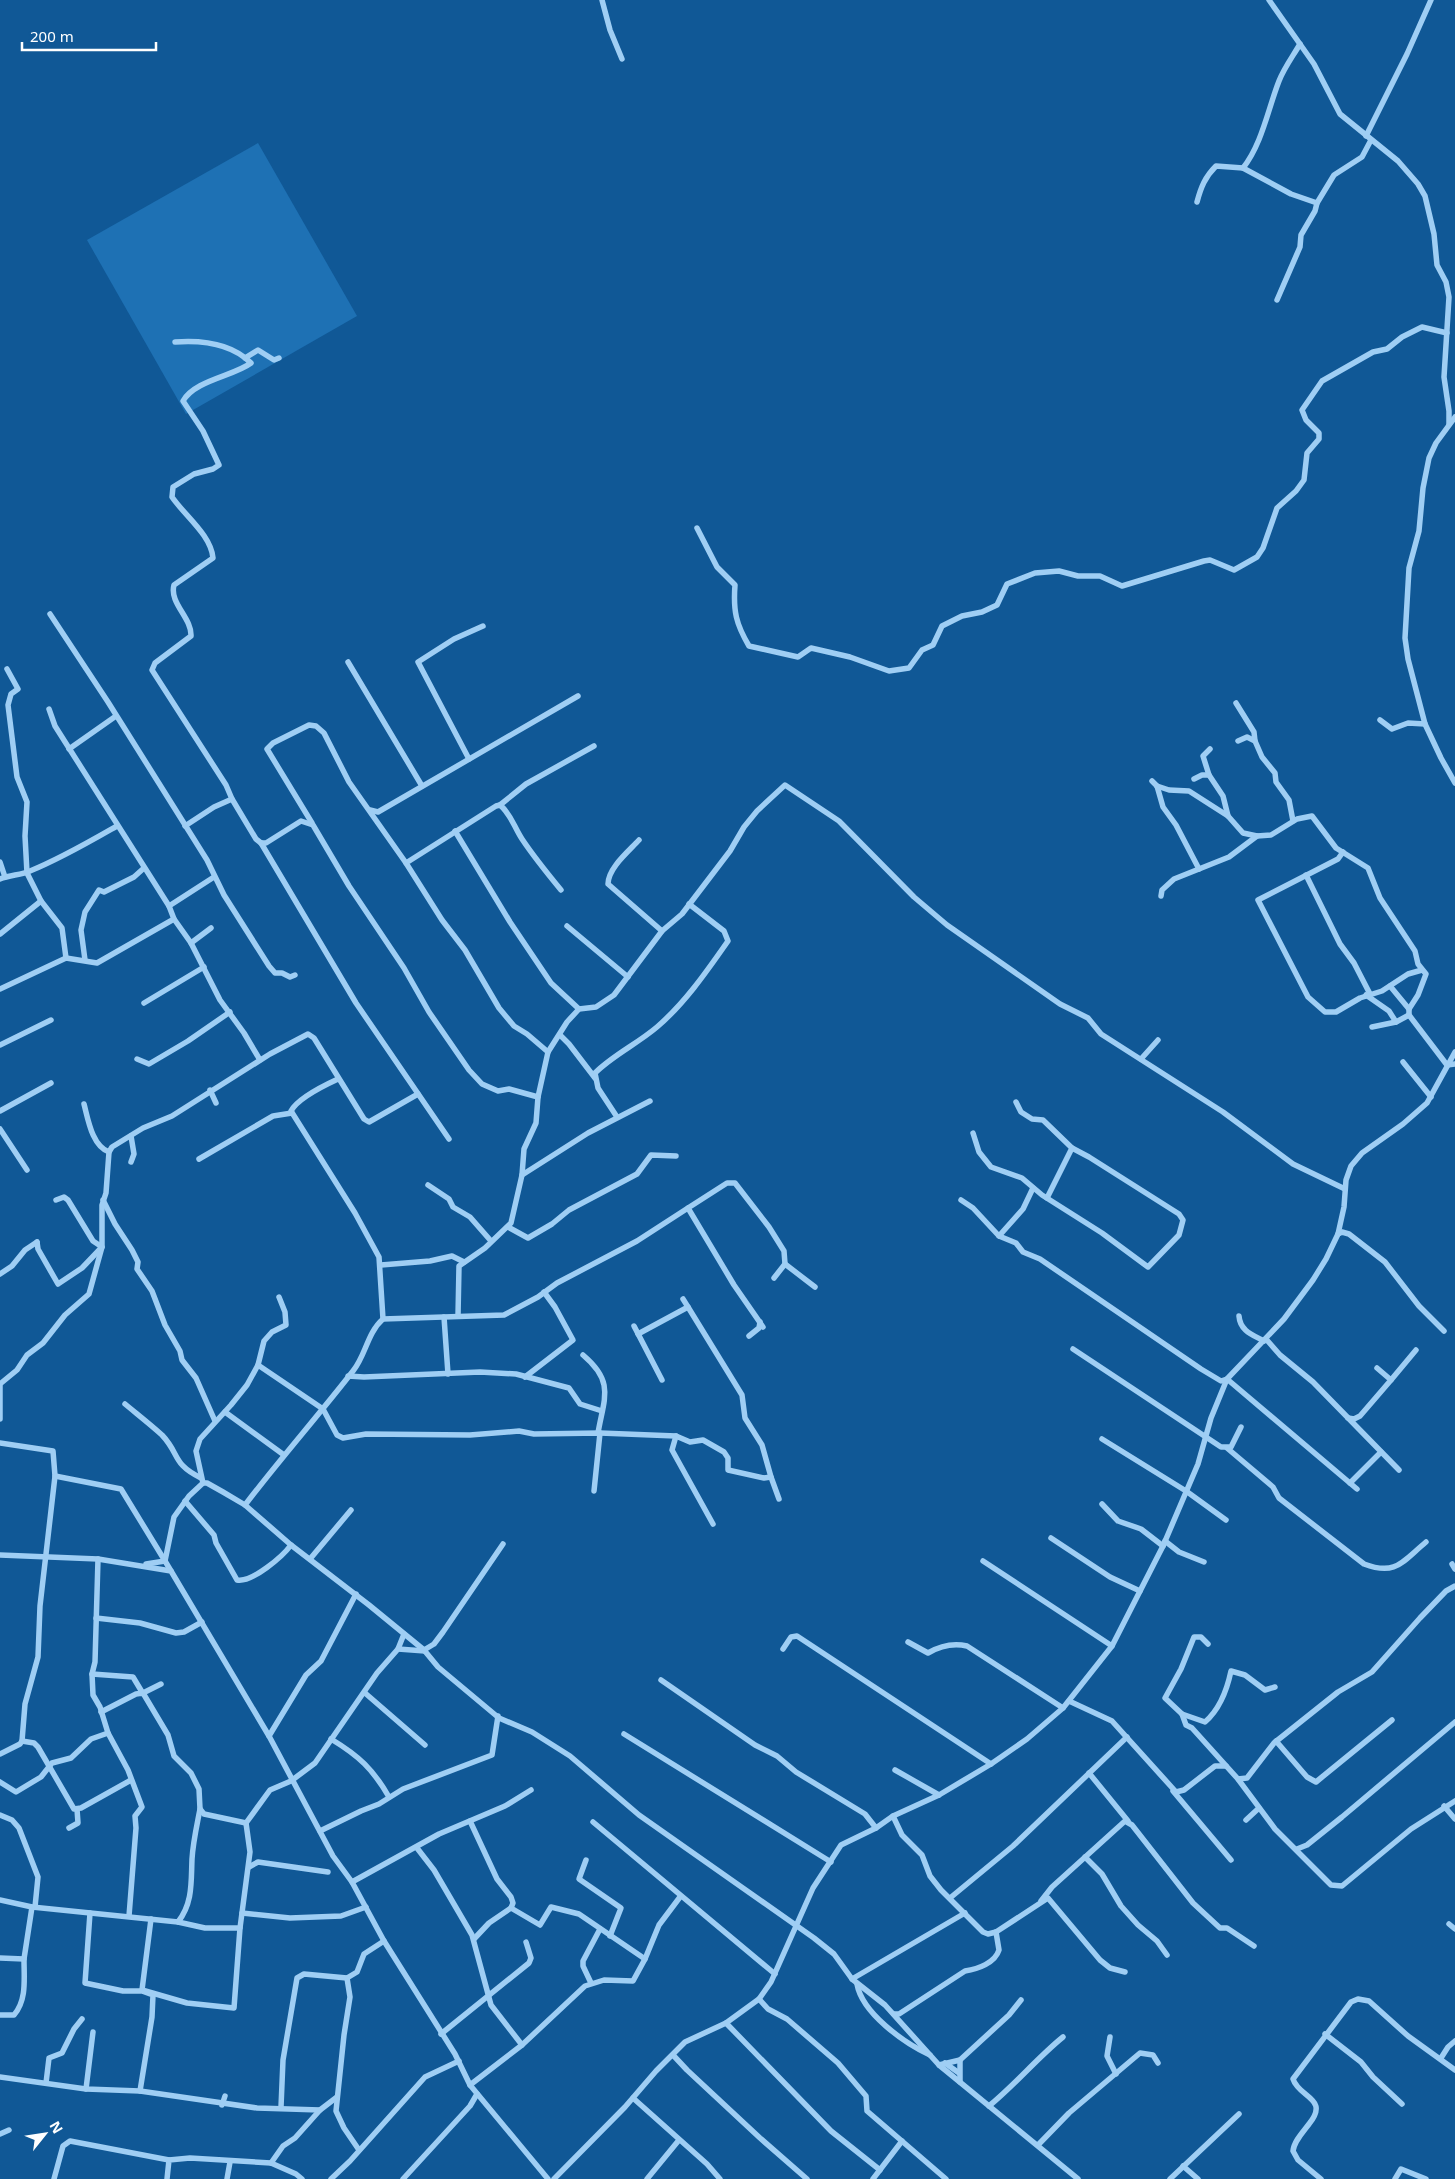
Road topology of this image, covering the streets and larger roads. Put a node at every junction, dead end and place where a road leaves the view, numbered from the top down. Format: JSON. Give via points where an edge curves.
{"nodes":[{"id":1,"x":602,"y":0,"type":"edge"},
{"id":2,"x":1270,"y":0,"type":"edge"},
{"id":3,"x":1431,"y":0,"type":"edge"},
{"id":4,"x":1300,"y":44,"type":"junction"},
{"id":5,"x":622,"y":60,"type":"dead end"},
{"id":6,"x":1368,"y":138,"type":"junction"},
{"id":7,"x":1243,"y":168,"type":"junction"},
{"id":8,"x":1197,"y":202,"type":"dead end"},
{"id":9,"x":1317,"y":203,"type":"junction"},
{"id":10,"x":1277,"y":300,"type":"dead end"},
{"id":11,"x":1447,"y":332,"type":"junction"},
{"id":12,"x":176,"y":342,"type":"dead end"},
{"id":13,"x":245,"y":358,"type":"junction"},
{"id":14,"x":279,"y":358,"type":"dead end"},
{"id":15,"x":1449,"y":411,"type":"junction"},
{"id":16,"x":1455,"y":416,"type":"edge"},
{"id":17,"x":1449,"y":424,"type":"junction"},
{"id":18,"x":697,"y":528,"type":"dead end"},
{"id":19,"x":50,"y":614,"type":"dead end"},
{"id":20,"x":483,"y":626,"type":"dead end"},
{"id":21,"x":348,"y":662,"type":"dead end"},
{"id":22,"x":7,"y":669,"type":"dead end"},
{"id":23,"x":578,"y":696,"type":"dead end"},
{"id":24,"x":1236,"y":703,"type":"dead end"},
{"id":25,"x":49,"y":709,"type":"dead end"},
{"id":26,"x":116,"y":716,"type":"junction"},
{"id":27,"x":1380,"y":720,"type":"dead end"},
{"id":28,"x":1425,"y":724,"type":"junction"},
{"id":29,"x":1238,"y":740,"type":"dead end"},
{"id":30,"x":1255,"y":741,"type":"junction"},
{"id":31,"x":594,"y":746,"type":"dead end"},
{"id":32,"x":70,"y":749,"type":"junction"},
{"id":33,"x":1210,"y":749,"type":"dead end"},
{"id":34,"x":469,"y":759,"type":"junction"},
{"id":35,"x":1208,"y":775,"type":"junction"},
{"id":36,"x":1194,"y":779,"type":"dead end"},
{"id":37,"x":1455,"y":783,"type":"edge"},
{"id":38,"x":422,"y":786,"type":"junction"},
{"id":39,"x":232,"y":799,"type":"junction"},
{"id":40,"x":500,"y":805,"type":"junction"},
{"id":41,"x":369,"y":810,"type":"junction"},
{"id":42,"x":1228,"y":816,"type":"junction"},
{"id":43,"x":1293,"y":821,"type":"junction"},
{"id":44,"x":314,"y":825,"type":"junction"},
{"id":45,"x":117,"y":826,"type":"junction"},
{"id":46,"x":185,"y":826,"type":"junction"},
{"id":47,"x":455,"y":831,"type":"junction"},
{"id":48,"x":1257,"y":836,"type":"junction"},
{"id":49,"x":639,"y":840,"type":"dead end"},
{"id":50,"x":261,"y":843,"type":"junction"},
{"id":51,"x":1343,"y":852,"type":"junction"},
{"id":52,"x":0,"y":862,"type":"edge"},
{"id":53,"x":406,"y":863,"type":"junction"},
{"id":54,"x":144,"y":868,"type":"junction"},
{"id":55,"x":1199,"y":869,"type":"junction"},
{"id":56,"x":28,"y":873,"type":"junction"},
{"id":57,"x":1306,"y":875,"type":"junction"},
{"id":58,"x":214,"y":877,"type":"junction"},
{"id":59,"x":3,"y":878,"type":"edge"},
{"id":60,"x":562,"y":890,"type":"dead end"},
{"id":61,"x":1161,"y":896,"type":"dead end"},
{"id":62,"x":42,"y":901,"type":"junction"},
{"id":63,"x":689,"y":904,"type":"junction"},
{"id":64,"x":169,"y":906,"type":"junction"},
{"id":65,"x":174,"y":920,"type":"junction"},
{"id":66,"x":567,"y":926,"type":"dead end"},
{"id":67,"x":211,"y":928,"type":"dead end"},
{"id":68,"x":662,"y":930,"type":"junction"},
{"id":69,"x":0,"y":934,"type":"edge"},
{"id":70,"x":191,"y":943,"type":"junction"},
{"id":71,"x":66,"y":958,"type":"junction"},
{"id":72,"x":85,"y":960,"type":"junction"},
{"id":73,"x":204,"y":967,"type":"junction"},
{"id":74,"x":1422,"y":970,"type":"junction"},
{"id":75,"x":295,"y":975,"type":"dead end"},
{"id":76,"x":628,"y":977,"type":"junction"},
{"id":77,"x":1390,"y":986,"type":"junction"},
{"id":78,"x":0,"y":989,"type":"edge"},
{"id":79,"x":1368,"y":994,"type":"junction"},
{"id":80,"x":144,"y":1003,"type":"dead end"},
{"id":81,"x":579,"y":1009,"type":"junction"},
{"id":82,"x":230,"y":1012,"type":"junction"},
{"id":83,"x":1409,"y":1012,"type":"junction"},
{"id":84,"x":51,"y":1020,"type":"dead end"},
{"id":85,"x":1396,"y":1022,"type":"junction"},
{"id":86,"x":1372,"y":1027,"type":"dead end"},
{"id":87,"x":560,"y":1035,"type":"junction"},
{"id":88,"x":1158,"y":1040,"type":"dead end"},
{"id":89,"x":0,"y":1045,"type":"edge"},
{"id":90,"x":548,"y":1052,"type":"junction"},
{"id":91,"x":1438,"y":1053,"type":"junction"},
{"id":92,"x":1454,"y":1053,"type":"edge"},
{"id":93,"x":137,"y":1059,"type":"dead end"},
{"id":94,"x":1141,"y":1059,"type":"junction"},
{"id":95,"x":260,"y":1060,"type":"junction"},
{"id":96,"x":1402,"y":1062,"type":"dead end"},
{"id":97,"x":1455,"y":1064,"type":"edge"},
{"id":98,"x":1447,"y":1065,"type":"junction"},
{"id":99,"x":594,"y":1078,"type":"junction"},
{"id":100,"x":338,"y":1079,"type":"junction"},
{"id":101,"x":51,"y":1083,"type":"dead end"},
{"id":102,"x":210,"y":1090,"type":"junction"},
{"id":103,"x":418,"y":1094,"type":"junction"},
{"id":104,"x":538,"y":1097,"type":"junction"},
{"id":105,"x":1431,"y":1097,"type":"junction"},
{"id":106,"x":650,"y":1101,"type":"dead end"},
{"id":107,"x":1016,"y":1102,"type":"dead end"},
{"id":108,"x":216,"y":1103,"type":"dead end"},
{"id":109,"x":84,"y":1104,"type":"dead end"},
{"id":110,"x":0,"y":1111,"type":"edge"},
{"id":111,"x":292,"y":1113,"type":"junction"},
{"id":112,"x":617,"y":1118,"type":"junction"},
{"id":113,"x":0,"y":1129,"type":"edge"},
{"id":114,"x":973,"y":1133,"type":"dead end"},
{"id":115,"x":131,"y":1136,"type":"junction"},
{"id":116,"x":449,"y":1139,"type":"dead end"},
{"id":117,"x":1072,"y":1148,"type":"junction"},
{"id":118,"x":109,"y":1152,"type":"junction"},
{"id":119,"x":676,"y":1156,"type":"dead end"},
{"id":120,"x":199,"y":1159,"type":"dead end"},
{"id":121,"x":131,"y":1162,"type":"dead end"},
{"id":122,"x":27,"y":1170,"type":"dead end"},
{"id":123,"x":522,"y":1175,"type":"junction"},
{"id":124,"x":428,"y":1185,"type":"dead end"},
{"id":125,"x":1033,"y":1188,"type":"junction"},
{"id":126,"x":1345,"y":1189,"type":"junction"},
{"id":127,"x":1047,"y":1198,"type":"junction"},
{"id":128,"x":56,"y":1200,"type":"dead end"},
{"id":129,"x":103,"y":1200,"type":"junction"},
{"id":130,"x":961,"y":1200,"type":"dead end"},
{"id":131,"x":688,"y":1208,"type":"junction"},
{"id":132,"x":508,"y":1227,"type":"junction"},
{"id":133,"x":1338,"y":1234,"type":"junction"},
{"id":134,"x":999,"y":1236,"type":"junction"},
{"id":135,"x":491,"y":1241,"type":"junction"},
{"id":136,"x":102,"y":1247,"type":"junction"},
{"id":137,"x":464,"y":1262,"type":"junction"},
{"id":138,"x":785,"y":1264,"type":"junction"},
{"id":139,"x":381,"y":1265,"type":"junction"},
{"id":140,"x":0,"y":1274,"type":"edge"},
{"id":141,"x":774,"y":1278,"type":"dead end"},
{"id":142,"x":815,"y":1287,"type":"dead end"},
{"id":143,"x":544,"y":1292,"type":"junction"},
{"id":144,"x":279,"y":1296,"type":"dead end"},
{"id":145,"x":683,"y":1299,"type":"dead end"},
{"id":146,"x":688,"y":1307,"type":"junction"},
{"id":147,"x":458,"y":1316,"type":"junction"},
{"id":148,"x":1239,"y":1316,"type":"dead end"},
{"id":149,"x":444,"y":1317,"type":"junction"},
{"id":150,"x":383,"y":1319,"type":"junction"},
{"id":151,"x":634,"y":1326,"type":"dead end"},
{"id":152,"x":1444,"y":1331,"type":"dead end"},
{"id":153,"x":638,"y":1334,"type":"junction"},
{"id":154,"x":750,"y":1336,"type":"dead end"},
{"id":155,"x":1265,"y":1340,"type":"junction"},
{"id":156,"x":1073,"y":1349,"type":"dead end"},
{"id":157,"x":1416,"y":1350,"type":"dead end"},
{"id":158,"x":583,"y":1355,"type":"dead end"},
{"id":159,"x":258,"y":1365,"type":"junction"},
{"id":160,"x":1376,"y":1368,"type":"dead end"},
{"id":161,"x":448,"y":1374,"type":"junction"},
{"id":162,"x":348,"y":1376,"type":"junction"},
{"id":163,"x":525,"y":1377,"type":"junction"},
{"id":164,"x":662,"y":1380,"type":"dead end"},
{"id":165,"x":1227,"y":1380,"type":"junction"},
{"id":166,"x":1391,"y":1380,"type":"junction"},
{"id":167,"x":0,"y":1385,"type":"edge"},
{"id":168,"x":125,"y":1404,"type":"dead end"},
{"id":169,"x":323,"y":1409,"type":"junction"},
{"id":170,"x":602,"y":1411,"type":"junction"},
{"id":171,"x":225,"y":1412,"type":"junction"},
{"id":172,"x":1348,"y":1418,"type":"junction"},
{"id":173,"x":0,"y":1419,"type":"edge"},
{"id":174,"x":216,"y":1421,"type":"junction"},
{"id":175,"x":1241,"y":1427,"type":"dead end"},
{"id":176,"x":599,"y":1433,"type":"junction"},
{"id":177,"x":676,"y":1436,"type":"junction"},
{"id":178,"x":1205,"y":1436,"type":"junction"},
{"id":179,"x":1102,"y":1439,"type":"dead end"},
{"id":180,"x":0,"y":1443,"type":"edge"},
{"id":181,"x":1227,"y":1448,"type":"junction"},
{"id":182,"x":1381,"y":1452,"type":"junction"},
{"id":183,"x":284,"y":1455,"type":"junction"},
{"id":184,"x":1399,"y":1470,"type":"dead end"},
{"id":185,"x":55,"y":1476,"type":"junction"},
{"id":186,"x":771,"y":1477,"type":"junction"},
{"id":187,"x":202,"y":1481,"type":"junction"},
{"id":188,"x":1350,"y":1483,"type":"junction"},
{"id":189,"x":1357,"y":1489,"type":"dead end"},
{"id":190,"x":594,"y":1491,"type":"dead end"},
{"id":191,"x":1186,"y":1491,"type":"junction"},
{"id":192,"x":779,"y":1499,"type":"dead end"},
{"id":193,"x":185,"y":1501,"type":"junction"},
{"id":194,"x":1102,"y":1504,"type":"dead end"},
{"id":195,"x":245,"y":1505,"type":"junction"},
{"id":196,"x":351,"y":1510,"type":"dead end"},
{"id":197,"x":1226,"y":1520,"type":"dead end"},
{"id":198,"x":713,"y":1524,"type":"dead end"},
{"id":199,"x":1051,"y":1538,"type":"dead end"},
{"id":200,"x":1426,"y":1542,"type":"dead end"},
{"id":201,"x":291,"y":1544,"type":"junction"},
{"id":202,"x":504,"y":1544,"type":"dead end"},
{"id":203,"x":1164,"y":1544,"type":"junction"},
{"id":204,"x":0,"y":1555,"type":"edge"},
{"id":205,"x":47,"y":1558,"type":"junction"},
{"id":206,"x":98,"y":1559,"type":"junction"},
{"id":207,"x":310,"y":1559,"type":"junction"},
{"id":208,"x":165,"y":1561,"type":"junction"},
{"id":209,"x":982,"y":1561,"type":"dead end"},
{"id":210,"x":1204,"y":1562,"type":"dead end"},
{"id":211,"x":142,"y":1564,"type":"junction"},
{"id":212,"x":171,"y":1571,"type":"junction"},
{"id":213,"x":1455,"y":1586,"type":"edge"},
{"id":214,"x":1140,"y":1591,"type":"junction"},
{"id":215,"x":356,"y":1594,"type":"junction"},
{"id":216,"x":96,"y":1618,"type":"junction"},
{"id":217,"x":202,"y":1622,"type":"junction"},
{"id":218,"x":404,"y":1634,"type":"junction"},
{"id":219,"x":908,"y":1642,"type":"dead end"},
{"id":220,"x":1208,"y":1644,"type":"dead end"},
{"id":221,"x":1112,"y":1646,"type":"junction"},
{"id":222,"x":398,"y":1649,"type":"junction"},
{"id":223,"x":783,"y":1649,"type":"dead end"},
{"id":224,"x":424,"y":1651,"type":"junction"},
{"id":225,"x":92,"y":1674,"type":"junction"},
{"id":226,"x":661,"y":1680,"type":"dead end"},
{"id":227,"x":161,"y":1684,"type":"dead end"},
{"id":228,"x":1275,"y":1686,"type":"dead end"},
{"id":229,"x":143,"y":1693,"type":"junction"},
{"id":230,"x":365,"y":1693,"type":"junction"},
{"id":231,"x":1069,"y":1701,"type":"junction"},
{"id":232,"x":1063,"y":1708,"type":"junction"},
{"id":233,"x":101,"y":1712,"type":"junction"},
{"id":234,"x":1182,"y":1714,"type":"junction"},
{"id":235,"x":498,"y":1716,"type":"junction"},
{"id":236,"x":1392,"y":1720,"type":"dead end"},
{"id":237,"x":1455,"y":1722,"type":"edge"},
{"id":238,"x":108,"y":1734,"type":"junction"},
{"id":239,"x":624,"y":1734,"type":"dead end"},
{"id":240,"x":269,"y":1736,"type":"junction"},
{"id":241,"x":1127,"y":1738,"type":"junction"},
{"id":242,"x":332,"y":1739,"type":"junction"},
{"id":243,"x":22,"y":1741,"type":"junction"},
{"id":244,"x":1276,"y":1741,"type":"junction"},
{"id":245,"x":425,"y":1745,"type":"dead end"},
{"id":246,"x":0,"y":1754,"type":"edge"},
{"id":247,"x":991,"y":1764,"type":"junction"},
{"id":248,"x":49,"y":1766,"type":"junction"},
{"id":249,"x":1228,"y":1767,"type":"junction"},
{"id":250,"x":895,"y":1770,"type":"dead end"},
{"id":251,"x":1089,"y":1774,"type":"junction"},
{"id":252,"x":1238,"y":1779,"type":"junction"},
{"id":253,"x":132,"y":1780,"type":"junction"},
{"id":254,"x":291,"y":1781,"type":"junction"},
{"id":255,"x":0,"y":1782,"type":"edge"},
{"id":256,"x":531,"y":1790,"type":"dead end"},
{"id":257,"x":1172,"y":1790,"type":"junction"},
{"id":258,"x":939,"y":1795,"type":"junction"},
{"id":259,"x":389,"y":1797,"type":"junction"},
{"id":260,"x":1455,"y":1801,"type":"edge"},
{"id":261,"x":1444,"y":1806,"type":"junction"},
{"id":262,"x":1259,"y":1808,"type":"junction"},
{"id":263,"x":77,"y":1809,"type":"junction"},
{"id":264,"x":200,"y":1809,"type":"junction"},
{"id":265,"x":0,"y":1815,"type":"edge"},
{"id":266,"x":893,"y":1816,"type":"junction"},
{"id":267,"x":1455,"y":1819,"type":"edge"},
{"id":268,"x":1246,"y":1820,"type":"dead end"},
{"id":269,"x":470,"y":1821,"type":"junction"},
{"id":270,"x":1128,"y":1821,"type":"junction"},
{"id":271,"x":593,"y":1822,"type":"dead end"},
{"id":272,"x":246,"y":1823,"type":"junction"},
{"id":273,"x":69,"y":1828,"type":"dead end"},
{"id":274,"x":876,"y":1828,"type":"junction"},
{"id":275,"x":320,"y":1831,"type":"junction"},
{"id":276,"x":417,"y":1848,"type":"junction"},
{"id":277,"x":1297,"y":1849,"type":"junction"},
{"id":278,"x":250,"y":1852,"type":"junction"},
{"id":279,"x":1085,"y":1857,"type":"junction"},
{"id":280,"x":586,"y":1860,"type":"dead end"},
{"id":281,"x":1231,"y":1860,"type":"dead end"},
{"id":282,"x":258,"y":1862,"type":"junction"},
{"id":283,"x":832,"y":1862,"type":"junction"},
{"id":284,"x":248,"y":1867,"type":"junction"},
{"id":285,"x":328,"y":1872,"type":"dead end"},
{"id":286,"x":352,"y":1882,"type":"junction"},
{"id":287,"x":680,"y":1897,"type":"junction"},
{"id":288,"x":950,"y":1898,"type":"junction"},
{"id":289,"x":0,"y":1900,"type":"edge"},
{"id":290,"x":1039,"y":1902,"type":"junction"},
{"id":291,"x":33,"y":1907,"type":"junction"},
{"id":292,"x":366,"y":1908,"type":"junction"},
{"id":293,"x":511,"y":1908,"type":"junction"},
{"id":294,"x":90,"y":1913,"type":"junction"},
{"id":295,"x":242,"y":1913,"type":"junction"},
{"id":296,"x":965,"y":1913,"type":"junction"},
{"id":297,"x":129,"y":1916,"type":"junction"},
{"id":298,"x":151,"y":1919,"type":"junction"},
{"id":299,"x":178,"y":1922,"type":"junction"},
{"id":300,"x":1449,"y":1924,"type":"dead end"},
{"id":301,"x":240,"y":1928,"type":"junction"},
{"id":302,"x":797,"y":1928,"type":"junction"},
{"id":303,"x":600,"y":1929,"type":"junction"},
{"id":304,"x":1455,"y":1929,"type":"edge"},
{"id":305,"x":996,"y":1932,"type":"junction"},
{"id":306,"x":610,"y":1936,"type":"junction"},
{"id":307,"x":474,"y":1939,"type":"junction"},
{"id":308,"x":384,"y":1941,"type":"junction"},
{"id":309,"x":526,"y":1942,"type":"dead end"},
{"id":310,"x":1254,"y":1946,"type":"dead end"},
{"id":311,"x":1167,"y":1955,"type":"dead end"},
{"id":312,"x":0,"y":1958,"type":"edge"},
{"id":313,"x":646,"y":1959,"type":"junction"},
{"id":314,"x":24,"y":1960,"type":"junction"},
{"id":315,"x":1124,"y":1972,"type":"dead end"},
{"id":316,"x":775,"y":1974,"type":"junction"},
{"id":317,"x":347,"y":1978,"type":"junction"},
{"id":318,"x":852,"y":1979,"type":"junction"},
{"id":319,"x":591,"y":1983,"type":"junction"},
{"id":320,"x":858,"y":1984,"type":"junction"},
{"id":321,"x":489,"y":1994,"type":"junction"},
{"id":322,"x":760,"y":1999,"type":"junction"},
{"id":323,"x":1021,"y":2000,"type":"dead end"},
{"id":324,"x":0,"y":2015,"type":"edge"},
{"id":325,"x":897,"y":2015,"type":"junction"},
{"id":326,"x":82,"y":2019,"type":"dead end"},
{"id":327,"x":726,"y":2024,"type":"junction"},
{"id":328,"x":93,"y":2032,"type":"dead end"},
{"id":329,"x":441,"y":2034,"type":"junction"},
{"id":330,"x":1325,"y":2034,"type":"junction"},
{"id":331,"x":1063,"y":2037,"type":"dead end"},
{"id":332,"x":1110,"y":2037,"type":"dead end"},
{"id":333,"x":1455,"y":2041,"type":"edge"},
{"id":334,"x":522,"y":2045,"type":"junction"},
{"id":335,"x":673,"y":2055,"type":"junction"},
{"id":336,"x":933,"y":2057,"type":"junction"},
{"id":337,"x":1441,"y":2058,"type":"junction"},
{"id":338,"x":459,"y":2060,"type":"junction"},
{"id":339,"x":960,"y":2060,"type":"junction"},
{"id":340,"x":1158,"y":2063,"type":"dead end"},
{"id":341,"x":942,"y":2064,"type":"junction"},
{"id":342,"x":1455,"y":2070,"type":"edge"},
{"id":343,"x":959,"y":2073,"type":"junction"},
{"id":344,"x":1116,"y":2074,"type":"junction"},
{"id":345,"x":0,"y":2077,"type":"edge"},
{"id":346,"x":960,"y":2082,"type":"junction"},
{"id":347,"x":46,"y":2083,"type":"junction"},
{"id":348,"x":470,"y":2085,"type":"junction"},
{"id":349,"x":86,"y":2089,"type":"junction"},
{"id":350,"x":140,"y":2091,"type":"junction"},
{"id":351,"x":478,"y":2094,"type":"junction"},
{"id":352,"x":225,"y":2096,"type":"dead end"},
{"id":353,"x":337,"y":2097,"type":"junction"},
{"id":354,"x":633,"y":2098,"type":"junction"},
{"id":355,"x":1402,"y":2104,"type":"dead end"},
{"id":356,"x":222,"y":2105,"type":"junction"},
{"id":357,"x":989,"y":2106,"type":"junction"},
{"id":358,"x":281,"y":2107,"type":"junction"},
{"id":359,"x":323,"y":2108,"type":"junction"},
{"id":360,"x":336,"y":2112,"type":"junction"},
{"id":361,"x":1240,"y":2114,"type":"dead end"},
{"id":362,"x":9,"y":2130,"type":"dead end"},
{"id":363,"x":0,"y":2134,"type":"edge"},
{"id":364,"x":679,"y":2140,"type":"junction"},
{"id":365,"x":902,"y":2141,"type":"junction"},
{"id":366,"x":1038,"y":2145,"type":"junction"},
{"id":367,"x":359,"y":2150,"type":"junction"},
{"id":368,"x":169,"y":2160,"type":"junction"},
{"id":369,"x":230,"y":2162,"type":"junction"},
{"id":370,"x":271,"y":2163,"type":"junction"},
{"id":371,"x":1183,"y":2166,"type":"junction"},
{"id":372,"x":880,"y":2170,"type":"junction"},
{"id":373,"x":1076,"y":2178,"type":"edge"},
{"id":374,"x":54,"y":2179,"type":"edge"},
{"id":375,"x":167,"y":2179,"type":"edge"},
{"id":376,"x":227,"y":2179,"type":"edge"},
{"id":377,"x":302,"y":2179,"type":"edge"},
{"id":378,"x":331,"y":2179,"type":"edge"},
{"id":379,"x":403,"y":2179,"type":"edge"},
{"id":380,"x":548,"y":2179,"type":"edge"},
{"id":381,"x":554,"y":2179,"type":"edge"},
{"id":382,"x":647,"y":2179,"type":"edge"},
{"id":383,"x":720,"y":2179,"type":"edge"},
{"id":384,"x":807,"y":2179,"type":"edge"},
{"id":385,"x":873,"y":2179,"type":"edge"},
{"id":386,"x":946,"y":2179,"type":"edge"},
{"id":387,"x":1170,"y":2179,"type":"edge"},
{"id":388,"x":1198,"y":2179,"type":"edge"},
{"id":389,"x":1321,"y":2179,"type":"edge"},
{"id":390,"x":1395,"y":2179,"type":"edge"},
{"id":391,"x":1426,"y":2179,"type":"edge"}],
"edges":[{"from":1,"to":5,"type":"street"},
{"from":2,"to":4,"type":"street"},
{"from":3,"to":6,"type":"street"},
{"from":4,"to":6,"type":"street","via":[[1340,114]]},
{"from":4,"to":7,"type":"street","via":[[1280,79],[1261,134]]},
{"from":6,"to":9,"type":"street","via":[[1362,157],[1334,175]]},
{"from":6,"to":11,"type":"street","via":[[1408,171],[1424,196],[1434,234],[1437,265],[1448,288]]},
{"from":7,"to":8,"type":"street","via":[[1216,166],[1203,182]]},
{"from":7,"to":9,"type":"street","via":[[1291,194]]},
{"from":9,"to":10,"type":"street","via":[[1301,235],[1300,248]]},
{"from":11,"to":15,"type":"street","via":[[1444,377]]},
{"from":11,"to":18,"type":"street","via":[[1422,327],[1319,384],[1302,410],[1319,436],[1308,450],[1304,480],[1277,508],[1263,548],[1254,559],[1234,570],[1210,560],[1204,561],[1118,586],[1100,576],[1078,576],[1059,571],[1035,573],[1007,584],[997,605],[942,626],[933,645],[922,650],[909,668],[888,671],[850,657],[811,648],[798,657],[749,646],[737,626],[735,585],[717,567]]},
{"from":12,"to":13,"type":"street","via":[[203,341],[233,350]]},
{"from":13,"to":14,"type":"street","via":[[258,350],[274,360]]},
{"from":13,"to":39,"type":"street","via":[[250,364],[218,377],[183,401],[203,431],[219,465],[194,474],[174,487],[172,497],[196,525],[213,558],[174,585],[173,594],[191,629],[191,636],[155,663],[152,670]]},
{"from":15,"to":16,"type":"street"},
{"from":15,"to":17,"type":"street"},
{"from":16,"to":17,"type":"street"},
{"from":17,"to":28,"type":"street","via":[[1429,458],[1419,531],[1409,568],[1406,650]]},
{"from":19,"to":26,"type":"street"},
{"from":20,"to":34,"type":"street","via":[[454,639],[418,662]]},
{"from":21,"to":38,"type":"street"},
{"from":22,"to":56,"type":"street","via":[[18,689],[11,694],[8,705],[17,777],[27,802]]},
{"from":23,"to":34,"type":"street"},
{"from":24,"to":30,"type":"street","via":[[1254,732]]},
{"from":25,"to":32,"type":"street","via":[[55,726]]},
{"from":26,"to":32,"type":"street"},
{"from":26,"to":46,"type":"street"},
{"from":27,"to":28,"type":"street","via":[[1392,729],[1408,722]]},
{"from":28,"to":37,"type":"street"},
{"from":29,"to":30,"type":"street","via":[[1247,737]]},
{"from":30,"to":43,"type":"street","via":[[1289,800]]},
{"from":31,"to":40,"type":"street","via":[[526,784]]},
{"from":32,"to":45,"type":"street"},
{"from":33,"to":35,"type":"street","via":[[1202,758]]},
{"from":34,"to":38,"type":"street"},
{"from":35,"to":36,"type":"street"},
{"from":35,"to":42,"type":"street","via":[[1223,796]]},
{"from":38,"to":41,"type":"street","via":[[378,812]]},
{"from":39,"to":46,"type":"street"},
{"from":39,"to":50,"type":"street"},
{"from":40,"to":47,"type":"street"},
{"from":40,"to":60,"type":"street","via":[[509,814],[540,866]]},
{"from":41,"to":44,"type":"street","via":[[349,782],[324,734],[316,726],[309,725],[267,749]]},
{"from":41,"to":53,"type":"street"},
{"from":42,"to":48,"type":"street","via":[[1244,833]]},
{"from":42,"to":55,"type":"street","via":[[1189,791],[1169,790],[1155,783],[1164,807]]},
{"from":43,"to":48,"type":"street","via":[[1271,835]]},
{"from":43,"to":51,"type":"street","via":[[1312,816],[1332,844]]},
{"from":44,"to":50,"type":"street","via":[[301,821],[272,841]]},
{"from":44,"to":104,"type":"street","via":[[349,886],[469,1070],[482,1084],[498,1091],[509,1089]]},
{"from":45,"to":54,"type":"street"},
{"from":45,"to":56,"type":"street"},
{"from":46,"to":58,"type":"street"},
{"from":47,"to":53,"type":"street"},
{"from":47,"to":81,"type":"street","via":[[551,983]]},
{"from":48,"to":55,"type":"street","via":[[1228,857]]},
{"from":49,"to":68,"type":"street","via":[[614,869],[608,884]]},
{"from":50,"to":103,"type":"street","via":[[356,1004]]},
{"from":51,"to":57,"type":"street","via":[[1338,860]]},
{"from":51,"to":74,"type":"street","via":[[1368,868],[1380,898],[1415,951]]},
{"from":52,"to":59,"type":"street"},
{"from":53,"to":90,"type":"street","via":[[470,958],[499,1008],[514,1026]]},
{"from":54,"to":64,"type":"street"},
{"from":54,"to":72,"type":"street","via":[[134,877],[104,892],[99,890],[85,912],[80,930]]},
{"from":55,"to":61,"type":"street","via":[[1171,882],[1162,890]]},
{"from":56,"to":59,"type":"street"},
{"from":56,"to":62,"type":"street"},
{"from":57,"to":79,"type":"street"},
{"from":57,"to":79,"type":"street","via":[[1259,898],[1258,902],[1308,997],[1322,1010],[1336,1012]]},
{"from":58,"to":64,"type":"street"},
{"from":58,"to":75,"type":"street","via":[[273,971],[290,977]]},
{"from":62,"to":69,"type":"street","via":[[14,928]]},
{"from":62,"to":71,"type":"street","via":[[62,928]]},
{"from":63,"to":68,"type":"street"},
{"from":63,"to":94,"type":"street","via":[[748,822],[785,785],[840,821],[914,897],[947,925],[979,946],[990,958],[1060,1004],[1088,1018],[1101,1034]]},
{"from":63,"to":99,"type":"street","via":[[724,932],[728,941],[680,1006],[641,1039],[604,1063]]},
{"from":64,"to":65,"type":"street"},
{"from":65,"to":70,"type":"street"},
{"from":65,"to":72,"type":"street","via":[[97,963]]},
{"from":66,"to":76,"type":"street"},
{"from":67,"to":70,"type":"street"},
{"from":68,"to":76,"type":"street"},
{"from":70,"to":73,"type":"street"},
{"from":71,"to":72,"type":"street"},
{"from":71,"to":78,"type":"street"},
{"from":73,"to":80,"type":"street"},
{"from":73,"to":82,"type":"street","via":[[220,1000]]},
{"from":74,"to":77,"type":"street","via":[[1408,974]]},
{"from":74,"to":83,"type":"street","via":[[1426,980]]},
{"from":76,"to":81,"type":"street","via":[[608,1000],[596,1007]]},
{"from":77,"to":79,"type":"street"},
{"from":77,"to":83,"type":"street"},
{"from":79,"to":85,"type":"street"},
{"from":81,"to":87,"type":"street"},
{"from":82,"to":93,"type":"street","via":[[149,1064]]},
{"from":82,"to":95,"type":"street"},
{"from":83,"to":85,"type":"street"},
{"from":83,"to":91,"type":"street"},
{"from":84,"to":89,"type":"street"},
{"from":85,"to":86,"type":"street"},
{"from":87,"to":90,"type":"street"},
{"from":87,"to":99,"type":"street"},
{"from":88,"to":94,"type":"street"},
{"from":90,"to":104,"type":"street"},
{"from":91,"to":92,"type":"street"},
{"from":91,"to":98,"type":"street"},
{"from":92,"to":98,"type":"street"},
{"from":94,"to":126,"type":"street","via":[[1223,1112],[1293,1164]]},
{"from":95,"to":100,"type":"street","via":[[311,1034]]},
{"from":95,"to":102,"type":"street"},
{"from":96,"to":105,"type":"street"},
{"from":97,"to":98,"type":"street"},
{"from":98,"to":105,"type":"street"},
{"from":99,"to":112,"type":"street"},
{"from":100,"to":103,"type":"street","via":[[364,1120],[370,1122]]},
{"from":100,"to":111,"type":"street","via":[[295,1105]]},
{"from":101,"to":110,"type":"street"},
{"from":102,"to":108,"type":"street"},
{"from":102,"to":115,"type":"street","via":[[172,1116]]},
{"from":103,"to":116,"type":"street"},
{"from":104,"to":123,"type":"street","via":[[536,1123],[524,1149]]},
{"from":105,"to":126,"type":"street","via":[[1413,1116],[1362,1153],[1349,1171]]},
{"from":106,"to":112,"type":"street"},
{"from":107,"to":117,"type":"street","via":[[1021,1112],[1032,1119],[1043,1120]]},
{"from":109,"to":118,"type":"street","via":[[95,1138]]},
{"from":111,"to":120,"type":"street","via":[[272,1116]]},
{"from":111,"to":139,"type":"street","via":[[355,1213]]},
{"from":112,"to":123,"type":"street"},
{"from":113,"to":122,"type":"street"},
{"from":114,"to":125,"type":"street","via":[[974,1143],[991,1167],[1022,1178]]},
{"from":115,"to":118,"type":"street","via":[[117,1143]]},
{"from":115,"to":121,"type":"street","via":[[134,1154]]},
{"from":117,"to":127,"type":"street"},
{"from":117,"to":127,"type":"street","via":[[1179,1214],[1183,1220],[1179,1235],[1148,1267]]},
{"from":118,"to":129,"type":"street"},
{"from":119,"to":132,"type":"street","via":[[651,1155],[637,1174],[569,1210],[528,1238]]},
{"from":123,"to":132,"type":"street"},
{"from":124,"to":135,"type":"street","via":[[470,1217]]},
{"from":125,"to":127,"type":"street"},
{"from":125,"to":134,"type":"street","via":[[1023,1209]]},
{"from":126,"to":133,"type":"street"},
{"from":128,"to":136,"type":"street","via":[[64,1197],[68,1200],[92,1241]]},
{"from":129,"to":136,"type":"street"},
{"from":129,"to":174,"type":"street","via":[[132,1250],[138,1262],[137,1269],[152,1291],[182,1360],[196,1378]]},
{"from":130,"to":134,"type":"street"},
{"from":131,"to":138,"type":"street","via":[[727,1183],[735,1183],[784,1251]]},
{"from":131,"to":143,"type":"street","via":[[637,1241]]},
{"from":131,"to":154,"type":"street","via":[[762,1325]]},
{"from":132,"to":135,"type":"street"},
{"from":133,"to":152,"type":"street","via":[[1349,1234],[1385,1262],[1419,1306]]},
{"from":133,"to":155,"type":"street","via":[[1313,1280]]},
{"from":134,"to":165,"type":"street","via":[[1016,1242],[1023,1252],[1040,1259],[1201,1369],[1220,1381]]},
{"from":135,"to":137,"type":"street"},
{"from":136,"to":140,"type":"street","via":[[82,1268],[58,1284],[37,1242]]},
{"from":136,"to":167,"type":"street","via":[[89,1294]]},
{"from":137,"to":139,"type":"street","via":[[452,1256],[430,1262]]},
{"from":137,"to":147,"type":"street","via":[[457,1271]]},
{"from":138,"to":141,"type":"street"},
{"from":138,"to":142,"type":"street"},
{"from":139,"to":150,"type":"street","via":[[379,1289]]},
{"from":143,"to":147,"type":"street","via":[[504,1315]]},
{"from":143,"to":163,"type":"street","via":[[573,1340]]},
{"from":144,"to":159,"type":"street","via":[[286,1325],[272,1332],[264,1341]]},
{"from":145,"to":146,"type":"street"},
{"from":146,"to":153,"type":"street"},
{"from":146,"to":186,"type":"street","via":[[742,1394],[745,1418],[762,1445]]},
{"from":147,"to":149,"type":"street"},
{"from":148,"to":155,"type":"street","via":[[1246,1331]]},
{"from":149,"to":150,"type":"street"},
{"from":149,"to":161,"type":"street"},
{"from":150,"to":162,"type":"street","via":[[376,1325],[358,1364]]},
{"from":151,"to":153,"type":"street"},
{"from":153,"to":164,"type":"street"},
{"from":155,"to":165,"type":"street"},
{"from":155,"to":172,"type":"street"},
{"from":156,"to":178,"type":"street"},
{"from":157,"to":166,"type":"street"},
{"from":158,"to":170,"type":"street","via":[[596,1367],[603,1380],[606,1396]]},
{"from":159,"to":169,"type":"street"},
{"from":159,"to":171,"type":"street"},
{"from":160,"to":166,"type":"street"},
{"from":161,"to":162,"type":"street"},
{"from":161,"to":163,"type":"street","via":[[480,1372]]},
{"from":162,"to":169,"type":"street"},
{"from":163,"to":170,"type":"street","via":[[569,1388],[580,1404]]},
{"from":165,"to":178,"type":"street"},
{"from":165,"to":188,"type":"street"},
{"from":166,"to":172,"type":"street","via":[[1360,1416]]},
{"from":167,"to":173,"type":"street"},
{"from":168,"to":187,"type":"street","via":[[162,1435],[179,1463]]},
{"from":169,"to":176,"type":"street","via":[[337,1435],[343,1438],[366,1434],[470,1435],[519,1431],[534,1434]]},
{"from":169,"to":183,"type":"street"},
{"from":170,"to":176,"type":"street"},
{"from":171,"to":174,"type":"street"},
{"from":171,"to":183,"type":"street"},
{"from":172,"to":182,"type":"street"},
{"from":174,"to":187,"type":"street","via":[[196,1446]]},
{"from":175,"to":181,"type":"street"},
{"from":176,"to":177,"type":"street"},
{"from":176,"to":190,"type":"street"},
{"from":177,"to":186,"type":"street","via":[[690,1442],[704,1440],[724,1452],[728,1458],[728,1470]]},
{"from":177,"to":198,"type":"street","via":[[672,1450]]},
{"from":178,"to":181,"type":"street"},
{"from":178,"to":191,"type":"street","via":[[1198,1464]]},
{"from":179,"to":191,"type":"street"},
{"from":180,"to":185,"type":"street","via":[[53,1451]]},
{"from":181,"to":200,"type":"street","via":[[1273,1487],[1279,1498],[1364,1564],[1376,1569],[1394,1569]]},
{"from":182,"to":184,"type":"street"},
{"from":182,"to":188,"type":"street"},
{"from":183,"to":195,"type":"street"},
{"from":185,"to":205,"type":"street"},
{"from":185,"to":208,"type":"street","via":[[121,1489]]},
{"from":186,"to":192,"type":"street"},
{"from":187,"to":193,"type":"street"},
{"from":187,"to":195,"type":"street"},
{"from":188,"to":189,"type":"street"},
{"from":191,"to":197,"type":"street"},
{"from":191,"to":203,"type":"street"},
{"from":193,"to":201,"type":"street","via":[[214,1535],[237,1580],[248,1578],[278,1560]]},
{"from":193,"to":208,"type":"street","via":[[174,1517]]},
{"from":194,"to":203,"type":"street","via":[[1118,1521],[1141,1529]]},
{"from":195,"to":201,"type":"street"},
{"from":196,"to":207,"type":"street"},
{"from":199,"to":214,"type":"street","via":[[1102,1572]]},
{"from":201,"to":207,"type":"street"},
{"from":202,"to":224,"type":"street","via":[[443,1632]]},
{"from":203,"to":210,"type":"street"},
{"from":203,"to":214,"type":"street"},
{"from":204,"to":205,"type":"street"},
{"from":205,"to":206,"type":"street"},
{"from":205,"to":243,"type":"street","via":[[40,1606],[38,1657],[25,1704]]},
{"from":206,"to":211,"type":"street"},
{"from":206,"to":216,"type":"street"},
{"from":207,"to":215,"type":"street"},
{"from":208,"to":211,"type":"street"},
{"from":208,"to":212,"type":"street"},
{"from":209,"to":221,"type":"street"},
{"from":211,"to":212,"type":"street"},
{"from":212,"to":217,"type":"street"},
{"from":213,"to":244,"type":"street","via":[[1446,1591],[1372,1672],[1338,1692]]},
{"from":214,"to":221,"type":"street"},
{"from":215,"to":218,"type":"street"},
{"from":215,"to":240,"type":"street","via":[[321,1661],[306,1674]]},
{"from":216,"to":217,"type":"street","via":[[140,1623],[176,1633]]},
{"from":216,"to":225,"type":"street"},
{"from":217,"to":240,"type":"street"},
{"from":218,"to":222,"type":"street"},
{"from":218,"to":224,"type":"street"},
{"from":219,"to":232,"type":"street","via":[[928,1653],[941,1646],[967,1646]]},
{"from":220,"to":234,"type":"street","via":[[1194,1637],[1164,1698]]},
{"from":221,"to":231,"type":"street"},
{"from":222,"to":224,"type":"street"},
{"from":222,"to":230,"type":"street"},
{"from":223,"to":247,"type":"street","via":[[791,1637],[797,1636]]},
{"from":224,"to":235,"type":"street","via":[[438,1667]]},
{"from":225,"to":229,"type":"street","via":[[133,1677]]},
{"from":225,"to":233,"type":"street","via":[[93,1695]]},
{"from":226,"to":274,"type":"street","via":[[755,1745],[777,1756],[796,1772],[865,1814]]},
{"from":227,"to":229,"type":"street"},
{"from":228,"to":234,"type":"street","via":[[1265,1690],[1245,1675],[1231,1671],[1225,1694],[1205,1722]]},
{"from":229,"to":233,"type":"street"},
{"from":229,"to":264,"type":"street","via":[[168,1734],[174,1756],[199,1789]]},
{"from":230,"to":242,"type":"street"},
{"from":230,"to":245,"type":"street"},
{"from":231,"to":232,"type":"street"},
{"from":231,"to":241,"type":"street","via":[[1112,1721]]},
{"from":232,"to":247,"type":"street","via":[[1028,1739]]},
{"from":233,"to":238,"type":"street"},
{"from":234,"to":249,"type":"street","via":[[1186,1725]]},
{"from":235,"to":259,"type":"street","via":[[492,1755]]},
{"from":235,"to":302,"type":"street","via":[[532,1732],[570,1756],[639,1815]]},
{"from":236,"to":244,"type":"street","via":[[1316,1782],[1307,1777]]},
{"from":237,"to":277,"type":"street","via":[[1342,1817],[1307,1845]]},
{"from":238,"to":248,"type":"street","via":[[91,1739],[71,1758]]},
{"from":238,"to":253,"type":"street"},
{"from":239,"to":283,"type":"street"},
{"from":240,"to":254,"type":"street"},
{"from":241,"to":251,"type":"street"},
{"from":241,"to":257,"type":"street"},
{"from":242,"to":254,"type":"street","via":[[315,1763]]},
{"from":242,"to":259,"type":"street","via":[[373,1770]]},
{"from":243,"to":246,"type":"street"},
{"from":243,"to":248,"type":"street","via":[[34,1743]]},
{"from":244,"to":252,"type":"street","via":[[1247,1778]]},
{"from":247,"to":258,"type":"street"},
{"from":248,"to":255,"type":"street","via":[[41,1777],[16,1792]]},
{"from":248,"to":263,"type":"street","via":[[72,1806]]},
{"from":249,"to":252,"type":"street"},
{"from":249,"to":257,"type":"street","via":[[1215,1766],[1184,1790]]},
{"from":250,"to":258,"type":"street"},
{"from":251,"to":270,"type":"street"},
{"from":251,"to":288,"type":"street","via":[[1013,1846]]},
{"from":252,"to":262,"type":"street"},
{"from":253,"to":263,"type":"street"},
{"from":253,"to":297,"type":"street","via":[[142,1807],[135,1816]]},
{"from":254,"to":272,"type":"street","via":[[270,1790]]},
{"from":254,"to":275,"type":"street"},
{"from":256,"to":269,"type":"street","via":[[506,1806]]},
{"from":257,"to":281,"type":"street"},
{"from":258,"to":266,"type":"street"},
{"from":259,"to":275,"type":"street"},
{"from":260,"to":261,"type":"street"},
{"from":261,"to":267,"type":"street"},
{"from":261,"to":277,"type":"street","via":[[1342,1886],[1331,1885]]},
{"from":262,"to":268,"type":"street"},
{"from":262,"to":277,"type":"street","via":[[1275,1829]]},
{"from":263,"to":273,"type":"street","via":[[78,1823]]},
{"from":264,"to":272,"type":"street","via":[[204,1814]]},
{"from":264,"to":299,"type":"street","via":[[192,1858],[193,1885],[186,1912]]},
{"from":265,"to":291,"type":"street","via":[[12,1820],[19,1828],[38,1877]]},
{"from":266,"to":274,"type":"street"},
{"from":266,"to":288,"type":"street","via":[[902,1835],[922,1855],[930,1876]]},
{"from":269,"to":276,"type":"street"},
{"from":269,"to":293,"type":"street","via":[[497,1879],[511,1897]]},
{"from":270,"to":279,"type":"street","via":[[1123,1821]]},
{"from":270,"to":310,"type":"street","via":[[1196,1906],[1220,1928],[1227,1928]]},
{"from":271,"to":287,"type":"street"},
{"from":272,"to":278,"type":"street"},
{"from":274,"to":283,"type":"street","via":[[845,1842]]},
{"from":275,"to":286,"type":"street"},
{"from":276,"to":286,"type":"street"},
{"from":276,"to":307,"type":"street","via":[[434,1870]]},
{"from":278,"to":282,"type":"street"},
{"from":278,"to":284,"type":"street"},
{"from":279,"to":290,"type":"street"},
{"from":279,"to":311,"type":"street","via":[[1105,1878],[1121,1906]]},
{"from":280,"to":306,"type":"street","via":[[579,1879],[621,1908]]},
{"from":282,"to":284,"type":"street"},
{"from":282,"to":285,"type":"street"},
{"from":283,"to":302,"type":"street","via":[[813,1888]]},
{"from":284,"to":295,"type":"street"},
{"from":286,"to":292,"type":"street"},
{"from":287,"to":313,"type":"street","via":[[659,1925]]},
{"from":287,"to":316,"type":"street"},
{"from":288,"to":296,"type":"street"},
{"from":289,"to":291,"type":"street"},
{"from":290,"to":305,"type":"street"},
{"from":290,"to":315,"type":"street","via":[[1048,1898],[1100,1960],[1110,1968]]},
{"from":291,"to":294,"type":"street"},
{"from":291,"to":314,"type":"street"},
{"from":292,"to":295,"type":"street","via":[[341,1916],[290,1918]]},
{"from":292,"to":308,"type":"street"},
{"from":293,"to":303,"type":"street","via":[[540,1925],[551,1907],[558,1907],[579,1914]]},
{"from":293,"to":307,"type":"street","via":[[489,1923]]},
{"from":294,"to":297,"type":"street"},
{"from":294,"to":350,"type":"street","via":[[84,1983],[153,1995]]},
{"from":295,"to":301,"type":"street"},
{"from":296,"to":305,"type":"street","via":[[983,1932]]},
{"from":296,"to":318,"type":"street"},
{"from":297,"to":298,"type":"street"},
{"from":298,"to":299,"type":"street"},
{"from":298,"to":301,"type":"street","via":[[142,1990],[188,2002],[234,2008]]},
{"from":299,"to":301,"type":"street","via":[[205,1928]]},
{"from":300,"to":304,"type":"street"},
{"from":302,"to":316,"type":"street"},
{"from":302,"to":318,"type":"street","via":[[834,1954]]},
{"from":303,"to":306,"type":"street"},
{"from":303,"to":319,"type":"street","via":[[583,1961]]},
{"from":305,"to":325,"type":"street","via":[[999,1950],[994,1958],[977,1970],[965,1971]]},
{"from":306,"to":313,"type":"street"},
{"from":307,"to":321,"type":"street"},
{"from":308,"to":317,"type":"street","via":[[364,1954],[358,1972]]},
{"from":308,"to":329,"type":"street"},
{"from":309,"to":321,"type":"street","via":[[531,1960]]},
{"from":312,"to":314,"type":"street"},
{"from":313,"to":319,"type":"street","via":[[633,1981]]},
{"from":314,"to":324,"type":"street","via":[[24,1995],[20,2008],[14,2015]]},
{"from":316,"to":322,"type":"street"},
{"from":317,"to":353,"type":"street","via":[[350,1997]]},
{"from":317,"to":358,"type":"street","via":[[304,1974],[297,1978],[283,2060]]},
{"from":318,"to":320,"type":"street"},
{"from":319,"to":334,"type":"street","via":[[579,1990]]},
{"from":320,"to":325,"type":"street"},
{"from":320,"to":336,"type":"street","via":[[859,1996],[879,2019],[914,2048]]},
{"from":321,"to":329,"type":"street"},
{"from":321,"to":334,"type":"street","via":[[491,2005]]},
{"from":322,"to":327,"type":"street"},
{"from":322,"to":365,"type":"street","via":[[768,2009],[787,2019],[838,2063],[866,2096],[867,2111]]},
{"from":323,"to":339,"type":"street"},
{"from":325,"to":336,"type":"street"},
{"from":326,"to":347,"type":"street","via":[[62,2054],[49,2058]]},
{"from":327,"to":335,"type":"street","via":[[685,2042]]},
{"from":327,"to":372,"type":"street","via":[[831,2131]]},
{"from":328,"to":349,"type":"street"},
{"from":329,"to":338,"type":"street"},
{"from":330,"to":337,"type":"street","via":[[1349,2004],[1358,1999],[1366,2000],[1408,2036]]},
{"from":330,"to":355,"type":"street","via":[[1361,2062]]},
{"from":330,"to":389,"type":"street","via":[[1320,2046],[1292,2079],[1312,2100],[1316,2112],[1293,2151],[1298,2160]]},
{"from":331,"to":357,"type":"street"},
{"from":332,"to":344,"type":"street","via":[[1107,2056]]},
{"from":333,"to":337,"type":"street"},
{"from":334,"to":348,"type":"street"},
{"from":335,"to":354,"type":"street"},
{"from":335,"to":384,"type":"street"},
{"from":336,"to":341,"type":"street"},
{"from":337,"to":342,"type":"street"},
{"from":338,"to":348,"type":"street"},
{"from":338,"to":367,"type":"street","via":[[425,2076]]},
{"from":339,"to":341,"type":"street"},
{"from":339,"to":343,"type":"street"},
{"from":340,"to":344,"type":"street","via":[[1153,2055],[1142,2052]]},
{"from":341,"to":343,"type":"street"},
{"from":341,"to":346,"type":"street"},
{"from":343,"to":346,"type":"street"},
{"from":344,"to":366,"type":"street"},
{"from":345,"to":347,"type":"street"},
{"from":346,"to":357,"type":"street"},
{"from":347,"to":349,"type":"street"},
{"from":348,"to":351,"type":"street"},
{"from":349,"to":350,"type":"street"},
{"from":350,"to":356,"type":"street"},
{"from":351,"to":379,"type":"street"},
{"from":351,"to":380,"type":"street"},
{"from":352,"to":356,"type":"street"},
{"from":353,"to":359,"type":"street"},
{"from":353,"to":360,"type":"street"},
{"from":354,"to":364,"type":"street"},
{"from":354,"to":381,"type":"street"},
{"from":356,"to":358,"type":"street"},
{"from":357,"to":366,"type":"street"},
{"from":358,"to":359,"type":"street"},
{"from":359,"to":360,"type":"street"},
{"from":359,"to":370,"type":"street","via":[[283,2146]]},
{"from":360,"to":367,"type":"street"},
{"from":361,"to":371,"type":"street"},
{"from":362,"to":363,"type":"street"},
{"from":364,"to":382,"type":"street"},
{"from":364,"to":383,"type":"street"},
{"from":365,"to":372,"type":"street"},
{"from":365,"to":386,"type":"street"},
{"from":366,"to":373,"type":"street"},
{"from":367,"to":378,"type":"street"},
{"from":368,"to":369,"type":"street","via":[[190,2158]]},
{"from":368,"to":374,"type":"street","via":[[70,2141],[62,2146]]},
{"from":368,"to":375,"type":"street"},
{"from":369,"to":370,"type":"street"},
{"from":369,"to":376,"type":"street"},
{"from":370,"to":377,"type":"street"},
{"from":371,"to":387,"type":"street"},
{"from":371,"to":388,"type":"street"},
{"from":372,"to":385,"type":"street"},
{"from":390,"to":391,"type":"street","via":[[1401,2169]]}]}
